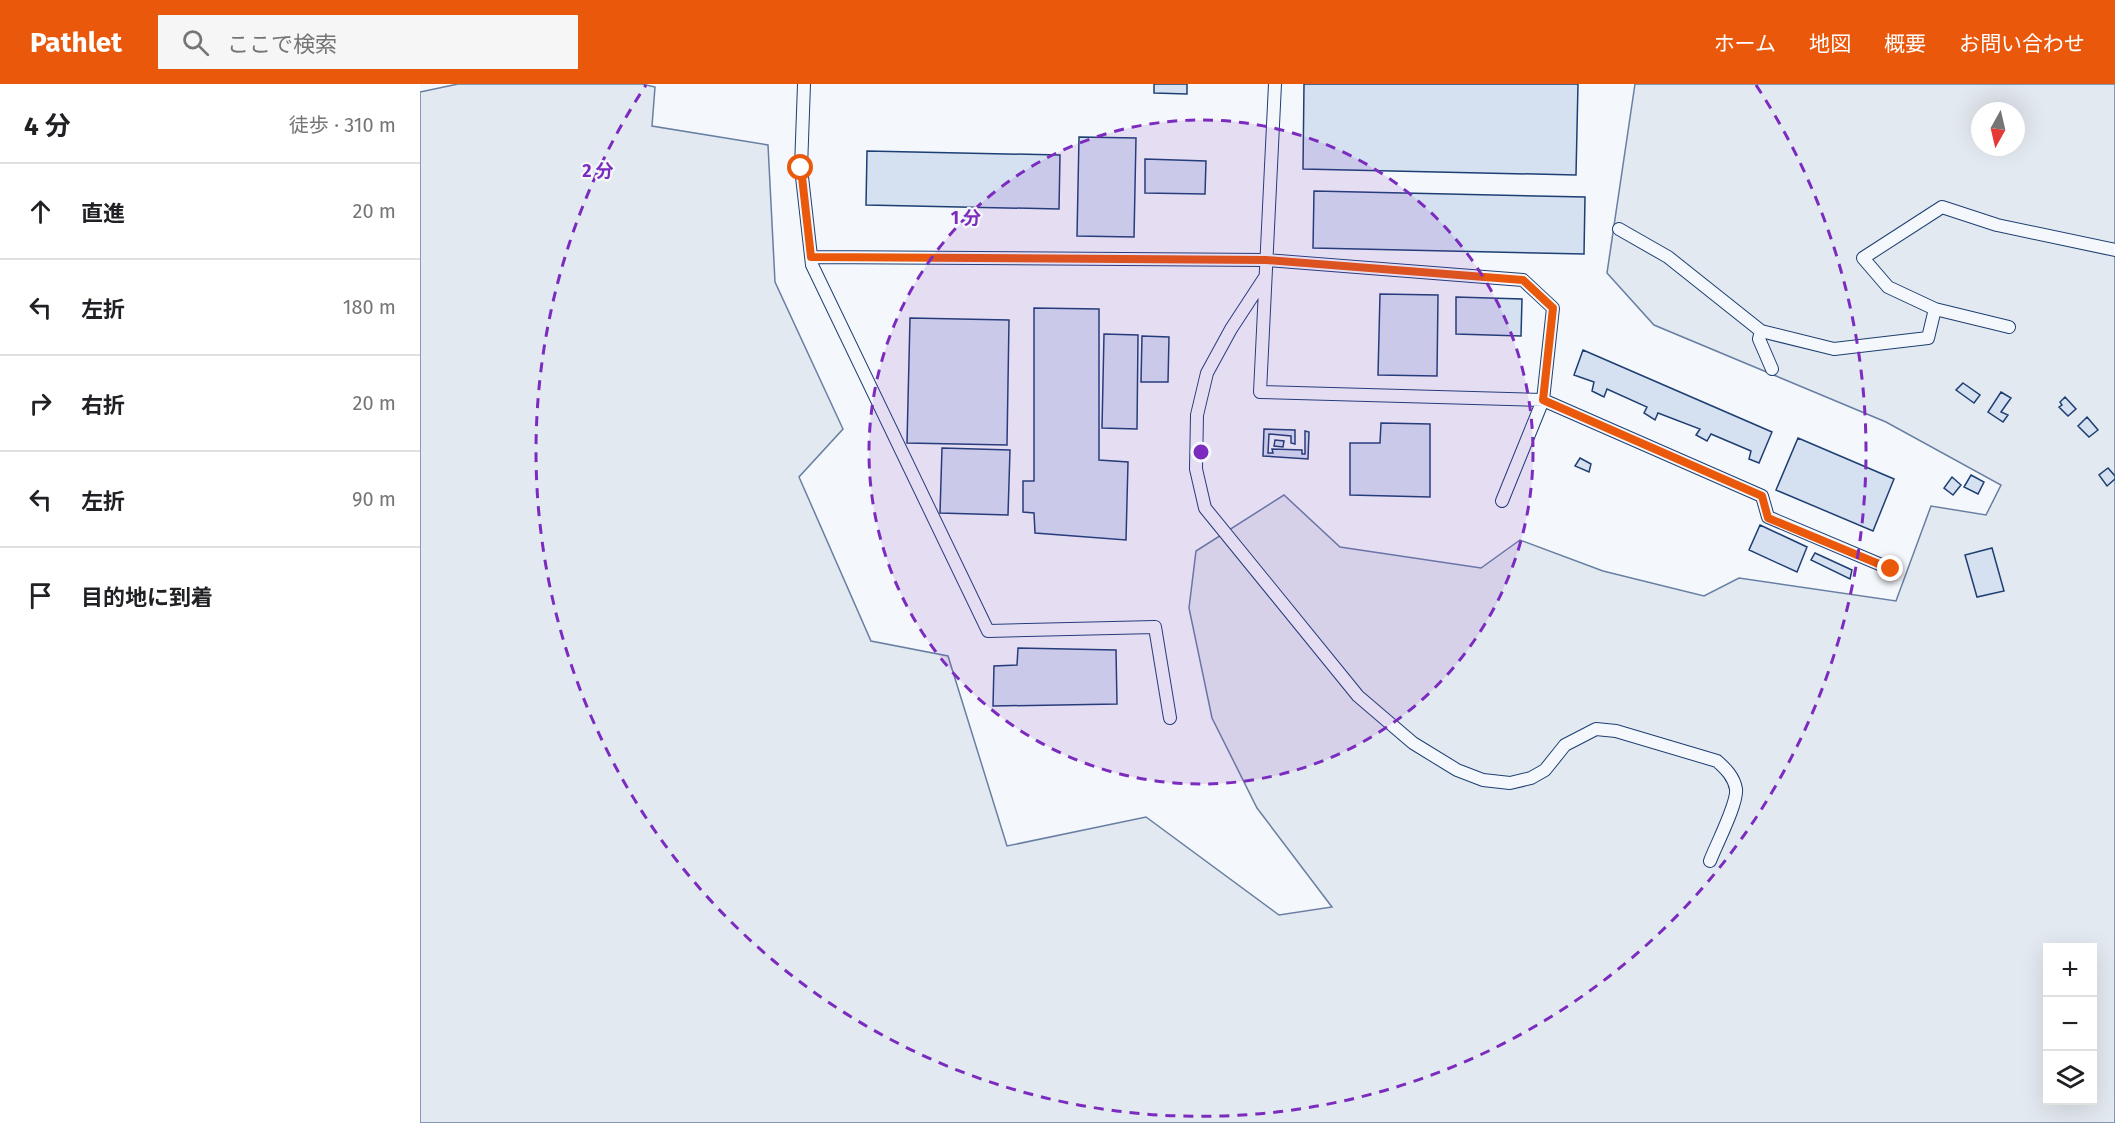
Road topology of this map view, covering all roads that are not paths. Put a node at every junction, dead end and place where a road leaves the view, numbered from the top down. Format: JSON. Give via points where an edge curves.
{"nodes":[{"id":1,"x":804,"y":84,"type":"edge"},
{"id":2,"x":1275,"y":84,"type":"edge"},
{"id":3,"x":1619,"y":229,"type":"dead end"},
{"id":4,"x":2115,"y":250,"type":"edge"},
{"id":5,"x":811,"y":257,"type":"junction"},
{"id":6,"x":1266,"y":260,"type":"junction"},
{"id":7,"x":1265,"y":277,"type":"junction"},
{"id":8,"x":1935,"y":309,"type":"junction"},
{"id":9,"x":2009,"y":327,"type":"dead end"},
{"id":10,"x":1761,"y":331,"type":"junction"},
{"id":11,"x":1772,"y":369,"type":"dead end"},
{"id":12,"x":1543,"y":400,"type":"junction"},
{"id":13,"x":1502,"y":501,"type":"dead end"},
{"id":14,"x":1891,"y":569,"type":"dead end"},
{"id":15,"x":1170,"y":718,"type":"dead end"},
{"id":16,"x":1710,"y":861,"type":"dead end"}],
"edges":[{"from":1,"to":5,"type":"lane","via":[[801,168]]},
{"from":2,"to":6,"type":"lane"},
{"from":3,"to":10,"type":"lane","via":[[1668,257]]},
{"from":4,"to":8,"type":"lane","via":[[1997,225],[1942,207],[1863,258],[1888,287]]},
{"from":5,"to":6,"type":"lane"},
{"from":5,"to":15,"type":"lane","via":[[988,631],[1155,627]]},
{"from":6,"to":7,"type":"lane"},
{"from":6,"to":12,"type":"lane","via":[[1523,280],[1553,308]]},
{"from":7,"to":12,"type":"lane","via":[[1260,392]]},
{"from":7,"to":16,"type":"lane","via":[[1207,374],[1197,414],[1196,469],[1205,508],[1358,696],[1413,743],[1457,770],[1483,780],[1510,783],[1531,778],[1545,770],[1565,745],[1596,729],[1616,731],[1717,761],[1730,773],[1736,789],[1735,801]]},
{"from":8,"to":9,"type":"lane"},
{"from":8,"to":10,"type":"lane","via":[[1928,338],[1834,350]]},
{"from":10,"to":11,"type":"lane","via":[[1759,339]]},
{"from":12,"to":13,"type":"lane"},
{"from":12,"to":14,"type":"lane","via":[[1762,496],[1768,518]]}]}
